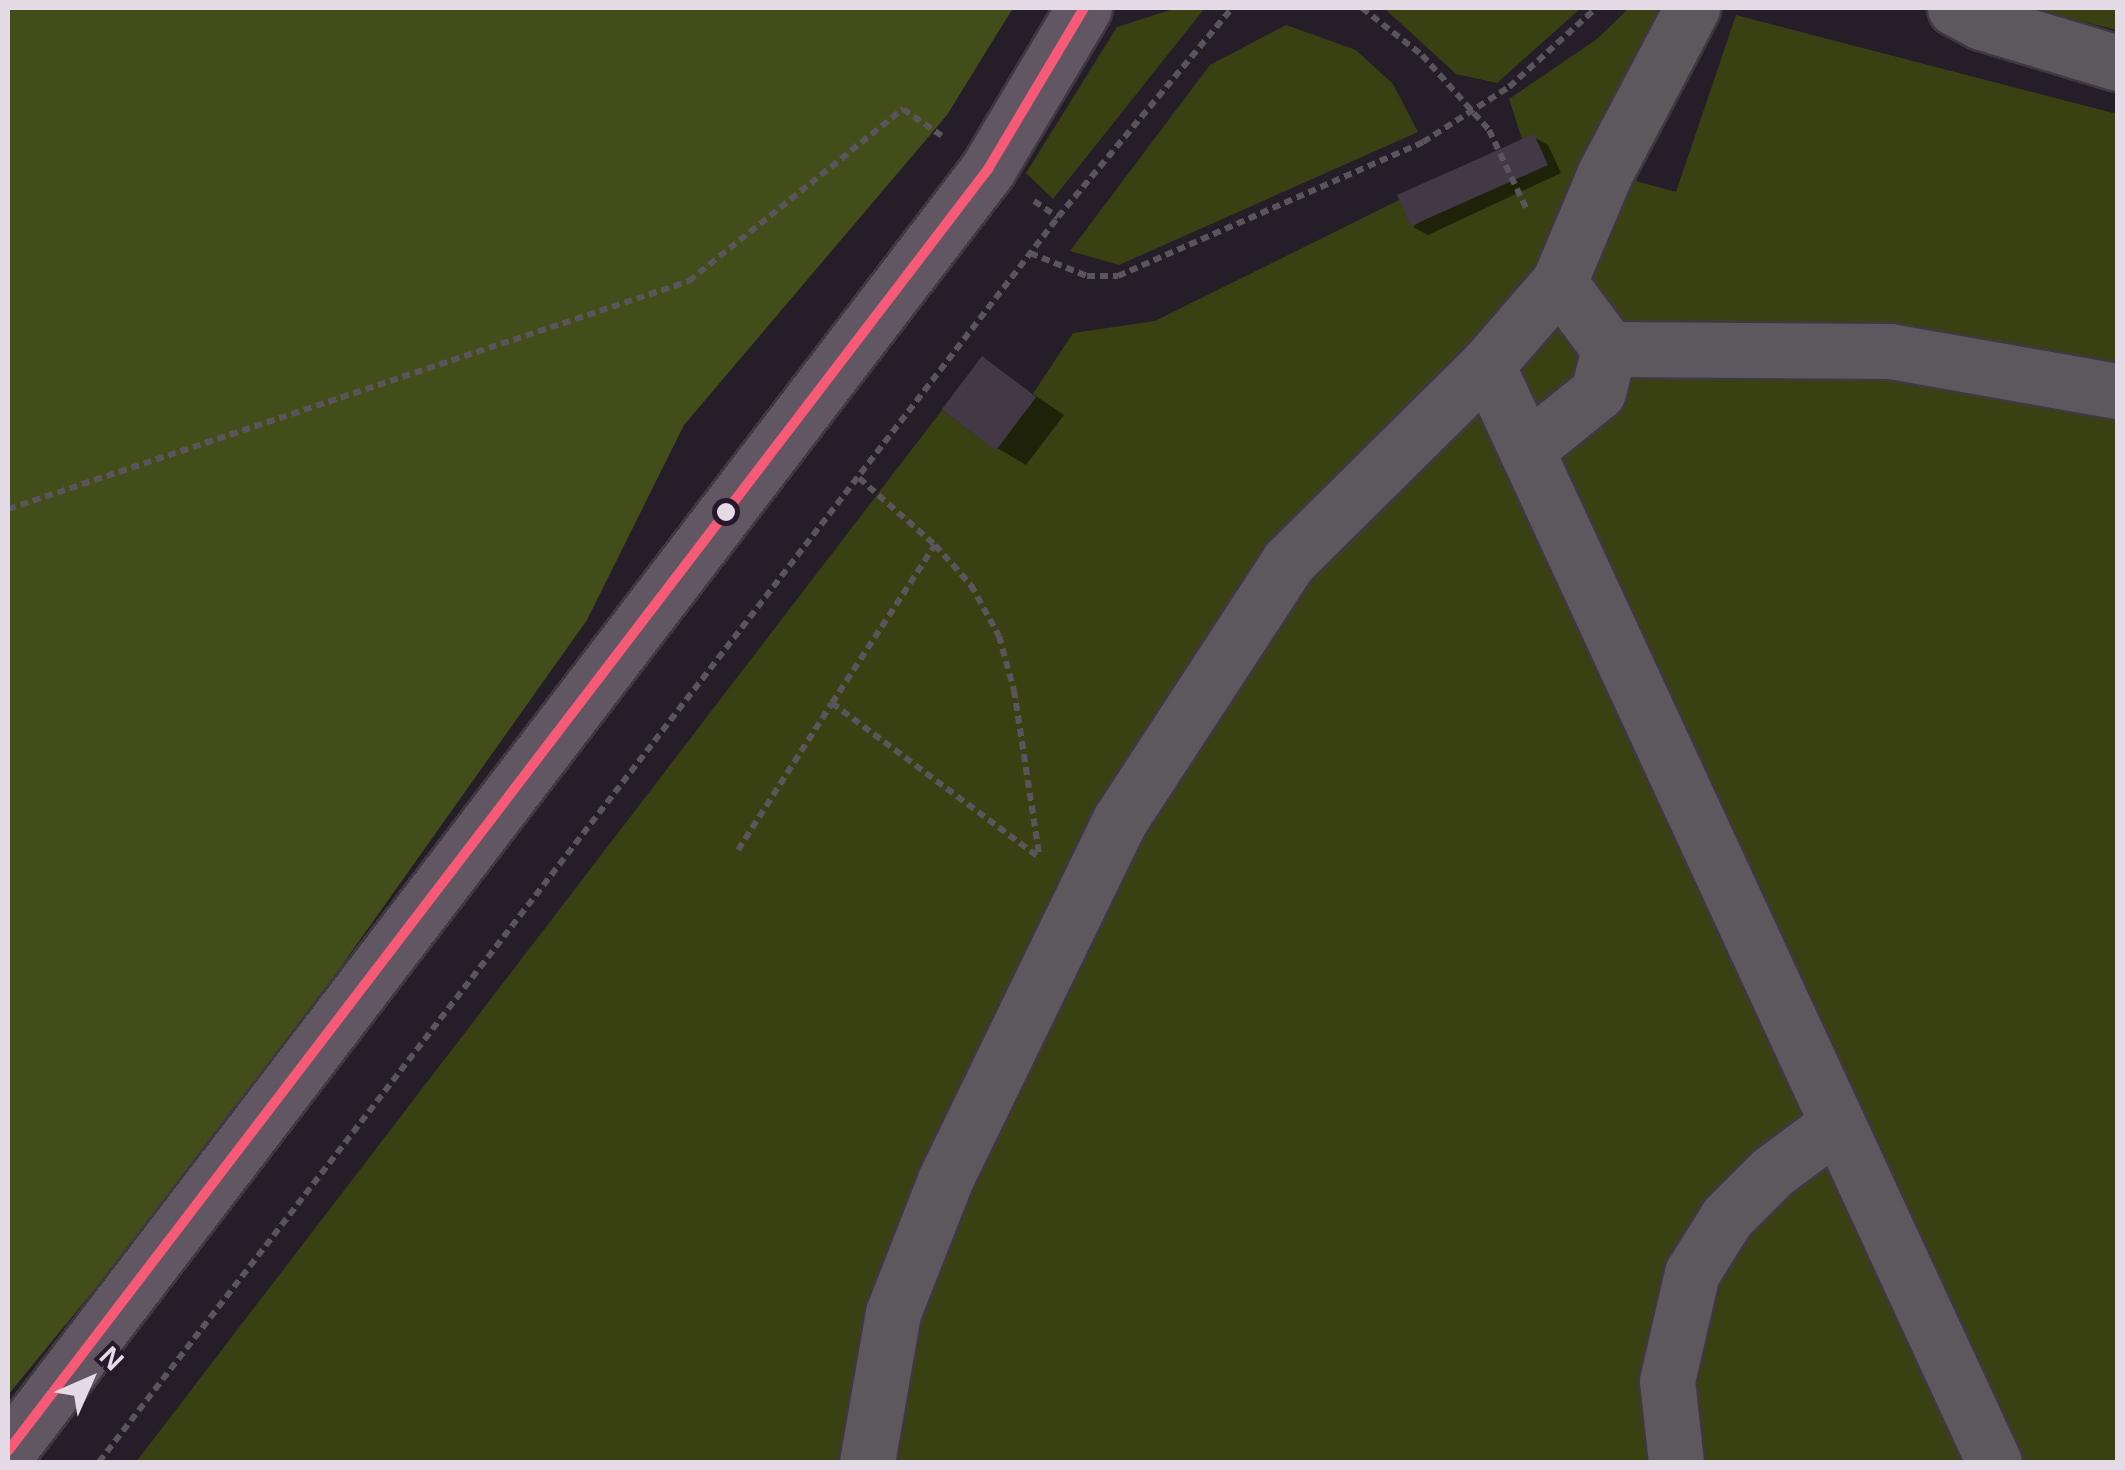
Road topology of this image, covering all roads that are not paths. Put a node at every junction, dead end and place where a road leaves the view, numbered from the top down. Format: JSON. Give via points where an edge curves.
{"nodes":[{"id":1,"x":1084,"y":8,"type":"edge"},
{"id":2,"x":1692,"y":8,"type":"edge"},
{"id":3,"x":1955,"y":8,"type":"edge"},
{"id":4,"x":2118,"y":64,"type":"edge"},
{"id":5,"x":1559,"y":282,"type":"junction"},
{"id":6,"x":1609,"y":348,"type":"junction"},
{"id":7,"x":1487,"y":365,"type":"junction"},
{"id":8,"x":2118,"y":390,"type":"edge"},
{"id":9,"x":1526,"y":450,"type":"junction"},
{"id":10,"x":1834,"y":1126,"type":"junction"},
{"id":11,"x":8,"y":1451,"type":"edge"},
{"id":12,"x":867,"y":1462,"type":"edge"},
{"id":13,"x":1676,"y":1462,"type":"edge"},
{"id":14,"x":1994,"y":1462,"type":"edge"}],
"edges":[{"from":1,"to":11,"type":"main road","via":[[988,169]]},
{"from":2,"to":5,"type":"lane","via":[[1605,173]]},
{"from":3,"to":4,"type":"lane"},
{"from":5,"to":6,"type":"lane"},
{"from":5,"to":7,"type":"lane"},
{"from":6,"to":8,"type":"lane","via":[[1890,351]]},
{"from":6,"to":9,"type":"lane","via":[[1598,392]]},
{"from":7,"to":9,"type":"lane"},
{"from":7,"to":12,"type":"lane","via":[[1289,560],[1061,873],[893,1312]]},
{"from":9,"to":10,"type":"lane"},
{"from":10,"to":13,"type":"lane","via":[[1772,1172],[1727,1217],[1692,1274],[1666,1381]]},
{"from":10,"to":14,"type":"lane"}]}
